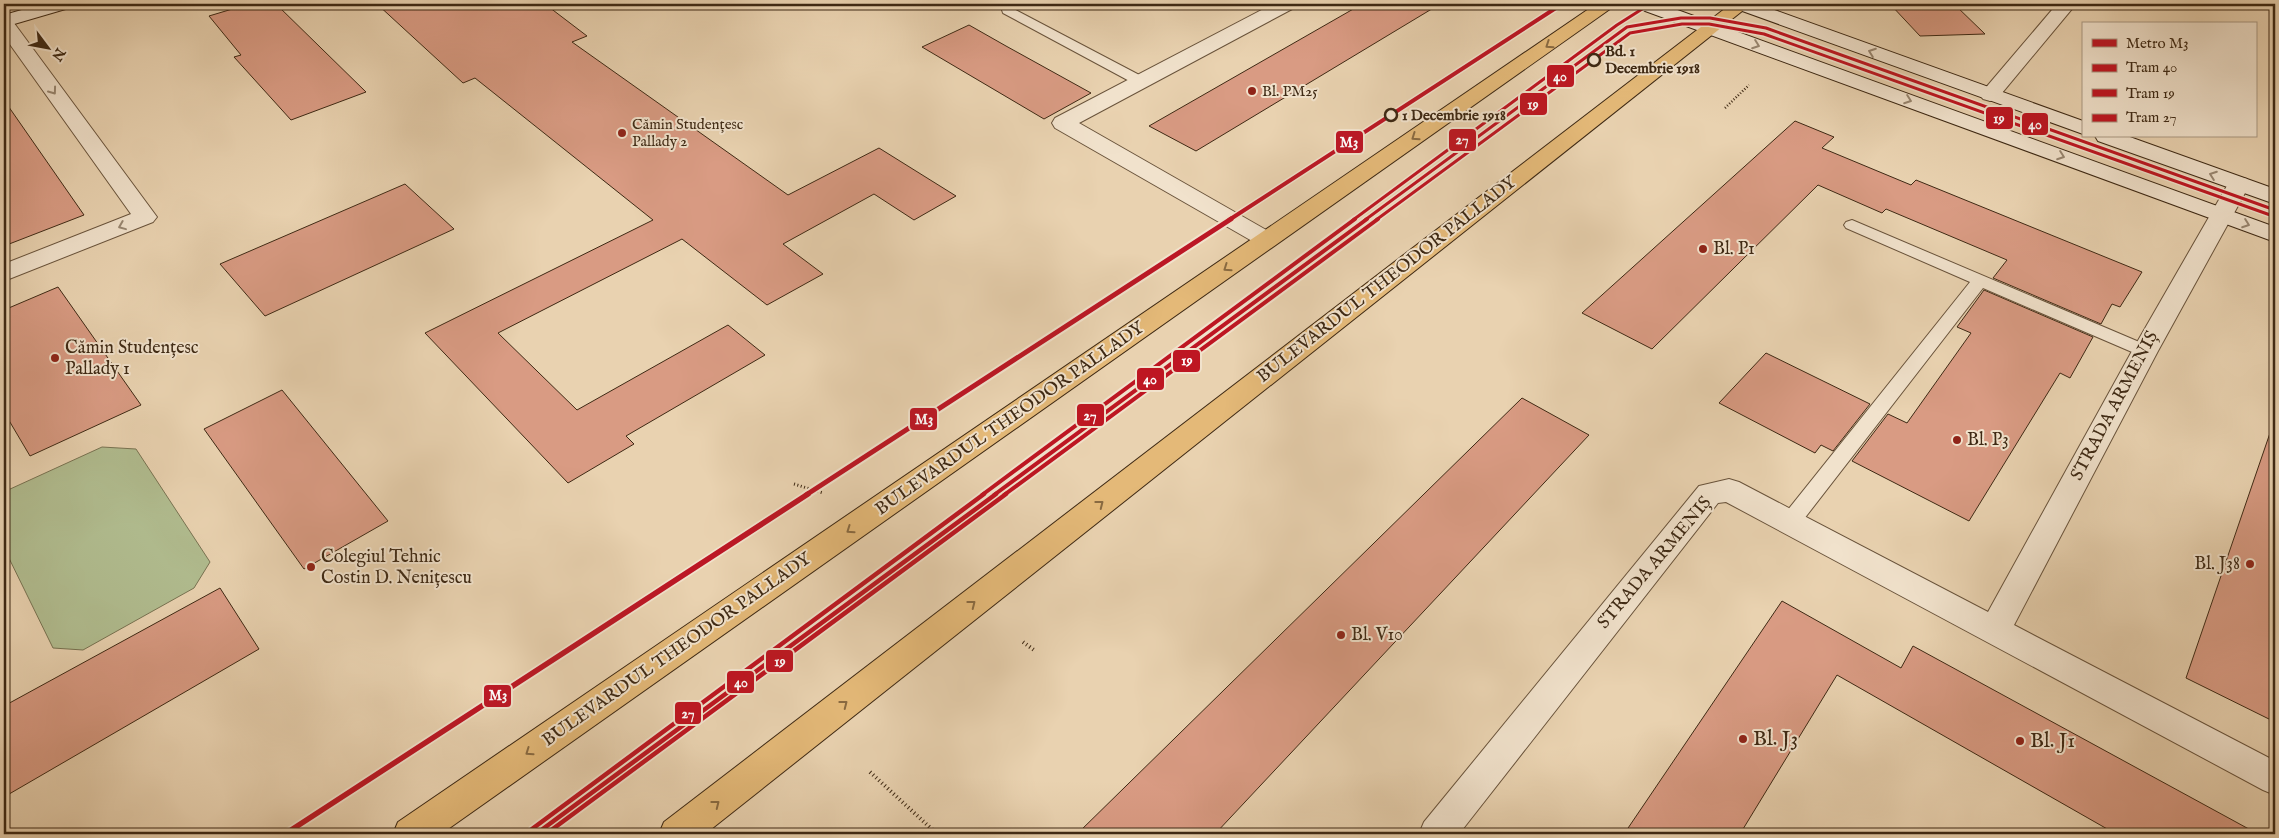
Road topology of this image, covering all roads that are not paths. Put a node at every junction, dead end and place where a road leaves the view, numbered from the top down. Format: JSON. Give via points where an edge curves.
{"nodes":[{"id":1,"x":62,"y":4,"type":"edge"},
{"id":2,"x":1287,"y":4,"type":"edge"},
{"id":3,"x":1608,"y":4,"type":"edge"},
{"id":4,"x":1644,"y":4,"type":"edge"},
{"id":5,"x":1741,"y":4,"type":"edge"},
{"id":6,"x":2067,"y":4,"type":"edge"},
{"id":7,"x":1008,"y":10,"type":"dead end"},
{"id":8,"x":4,"y":22,"type":"edge"},
{"id":9,"x":1710,"y":29,"type":"junction"},
{"id":10,"x":1140,"y":82,"type":"junction"},
{"id":11,"x":1990,"y":95,"type":"junction"},
{"id":12,"x":2082,"y":128,"type":"edge"},
{"id":13,"x":2112,"y":138,"type":"edge"},
{"id":14,"x":2239,"y":184,"type":"junction"},
{"id":15,"x":2275,"y":197,"type":"edge"},
{"id":16,"x":2221,"y":215,"type":"junction"},
{"id":17,"x":1852,"y":225,"type":"dead end"},
{"id":18,"x":2275,"y":235,"type":"edge"},
{"id":19,"x":1267,"y":240,"type":"junction"},
{"id":20,"x":4,"y":273,"type":"edge"},
{"id":21,"x":1980,"y":280,"type":"junction"},
{"id":22,"x":2145,"y":351,"type":"junction"},
{"id":23,"x":1790,"y":522,"type":"junction"},
{"id":24,"x":1995,"y":630,"type":"junction"},
{"id":25,"x":2275,"y":779,"type":"edge"},
{"id":26,"x":411,"y":834,"type":"edge"},
{"id":27,"x":677,"y":834,"type":"edge"},
{"id":28,"x":1437,"y":834,"type":"edge"}],
"edges":[{"from":1,"to":8,"type":"street"},
{"from":2,"to":10,"type":"street"},
{"from":3,"to":19,"type":"main road","name":"BULEVARDUL THEODOR PALLADY","one_way":true},
{"from":4,"to":9,"type":"street"},
{"from":5,"to":9,"type":"main road","name":"BULEVARDUL THEODOR PALLADY"},
{"from":11,"to":5,"type":"street","one_way":true},
{"from":6,"to":11,"type":"street"},
{"from":7,"to":10,"type":"lane"},
{"from":8,"to":20,"type":"street","one_way":true,"via":[[145,217]]},
{"from":9,"to":16,"type":"street","one_way":true},
{"from":27,"to":9,"type":"main road","name":"BULEVARDUL THEODOR PALLADY","one_way":true},
{"from":10,"to":19,"type":"street","via":[[1063,122]]},
{"from":11,"to":12,"type":"street"},
{"from":14,"to":13,"type":"street","one_way":true},
{"from":14,"to":15,"type":"street"},
{"from":14,"to":16,"type":"street","name":"STRADA ARMENIȘ"},
{"from":16,"to":18,"type":"street","one_way":true},
{"from":16,"to":22,"type":"street","name":"STRADA ARMENIȘ"},
{"from":17,"to":21,"type":"lane"},
{"from":19,"to":26,"type":"main road","name":"BULEVARDUL THEODOR PALLADY","one_way":true},
{"from":21,"to":22,"type":"lane"},
{"from":21,"to":23,"type":"lane"},
{"from":22,"to":24,"type":"street","name":"STRADA ARMENIȘ"},
{"from":23,"to":24,"type":"street","name":"STRADA ARMENIȘ"},
{"from":23,"to":28,"type":"street","name":"STRADA ARMENIȘ","via":[[1729,490],[1709,494]]},
{"from":24,"to":25,"type":"street","name":"STRADA ARMENIȘ"}]}
